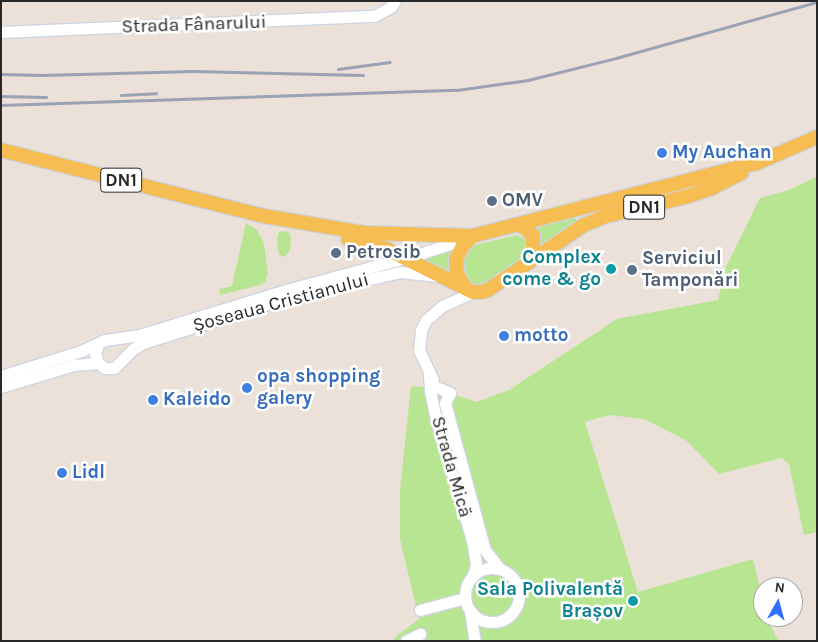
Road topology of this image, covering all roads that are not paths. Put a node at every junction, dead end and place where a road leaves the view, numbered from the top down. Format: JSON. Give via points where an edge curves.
{"nodes":[{"id":1,"x":395,"y":1,"type":"edge"},
{"id":2,"x":1,"y":32,"type":"edge"},
{"id":3,"x":817,"y":136,"type":"edge"},
{"id":4,"x":1,"y":150,"type":"edge"},
{"id":5,"x":757,"y":163,"type":"junction"},
{"id":6,"x":264,"y":216,"type":"junction"},
{"id":7,"x":518,"y":225,"type":"junction"},
{"id":8,"x":472,"y":236,"type":"junction"},
{"id":9,"x":407,"y":257,"type":"junction"},
{"id":10,"x":533,"y":258,"type":"junction"},
{"id":11,"x":445,"y":276,"type":"junction"},
{"id":12,"x":469,"y":289,"type":"junction"},
{"id":13,"x":113,"y":339,"type":"junction"},
{"id":14,"x":98,"y":345,"type":"junction"},
{"id":15,"x":124,"y":359,"type":"junction"},
{"id":16,"x":98,"y":363,"type":"junction"},
{"id":17,"x":429,"y":375,"type":"junction"},
{"id":18,"x":1,"y":376,"type":"edge"},
{"id":19,"x":1,"y":387,"type":"edge"},
{"id":20,"x":500,"y":569,"type":"junction"},
{"id":21,"x":473,"y":574,"type":"junction"},
{"id":22,"x":465,"y":598,"type":"junction"},
{"id":23,"x":420,"y":610,"type":"dead end"},
{"id":24,"x":470,"y":611,"type":"junction"},
{"id":25,"x":479,"y":619,"type":"junction"},
{"id":26,"x":420,"y":634,"type":"dead end"},
{"id":27,"x":474,"y":637,"type":"edge"},
{"id":28,"x":406,"y":641,"type":"edge"}],
"edges":[{"from":1,"to":2,"type":"street","name":"Strada Fânarului","via":[[385,12],[374,16]]},
{"from":3,"to":5,"type":"main road","number":"DN1"},
{"from":4,"to":6,"type":"main road","number":"DN1"},
{"from":5,"to":7,"type":"main road","number":"DN1"},
{"from":5,"to":10,"type":"main road","number":"DN1","via":[[712,188],[594,220]]},
{"from":6,"to":8,"type":"main road","number":"DN1","via":[[364,234]]},
{"from":6,"to":9,"type":"main road","number":"DN1"},
{"from":7,"to":8,"type":"main road","number":"DN1"},
{"from":7,"to":10,"type":"main road","via":[[533,236]]},
{"from":8,"to":9,"type":"street","name":"Șoseaua Cristianului"},
{"from":8,"to":12,"type":"main road","via":[[456,259],[457,273]]},
{"from":9,"to":11,"type":"main road","number":"DN1"},
{"from":9,"to":13,"type":"street","name":"Șoseaua Cristianului","via":[[139,335]]},
{"from":10,"to":12,"type":"main road","number":"DN1","via":[[488,290]]},
{"from":11,"to":12,"type":"main road","number":"DN1"},
{"from":11,"to":15,"type":"street","name":"Șoseaua Cristianului","via":[[400,272],[286,298],[143,343]]},
{"from":12,"to":17,"type":"street","via":[[433,313],[420,330],[418,350]]},
{"from":13,"to":14,"type":"street","name":"Șoseaua Cristianului"},
{"from":13,"to":15,"type":"street","via":[[123,347]]},
{"from":14,"to":16,"type":"street","via":[[95,354]]},
{"from":14,"to":18,"type":"street","name":"Șoseaua Cristianului"},
{"from":15,"to":16,"type":"street","name":"Șoseaua Cristianului","via":[[114,368]]},
{"from":16,"to":19,"type":"street","name":"Șoseaua Cristianului","via":[[74,365]]},
{"from":17,"to":20,"type":"street","name":"Strada Mică","via":[[445,394],[485,550]]},
{"from":17,"to":21,"type":"street","name":"Strada Mică","via":[[437,422],[473,544],[476,565]]},
{"from":20,"to":21,"type":"street","via":[[490,568]]},
{"from":20,"to":25,"type":"street","name":"Strada Mică","via":[[514,579],[518,587],[518,605],[505,619],[496,622]]},
{"from":21,"to":22,"type":"street","name":"Strada Mică"},
{"from":22,"to":23,"type":"street"},
{"from":22,"to":24,"type":"street"},
{"from":24,"to":25,"type":"street"},
{"from":24,"to":27,"type":"street"},
{"from":25,"to":27,"type":"street"},
{"from":26,"to":28,"type":"street"}]}
